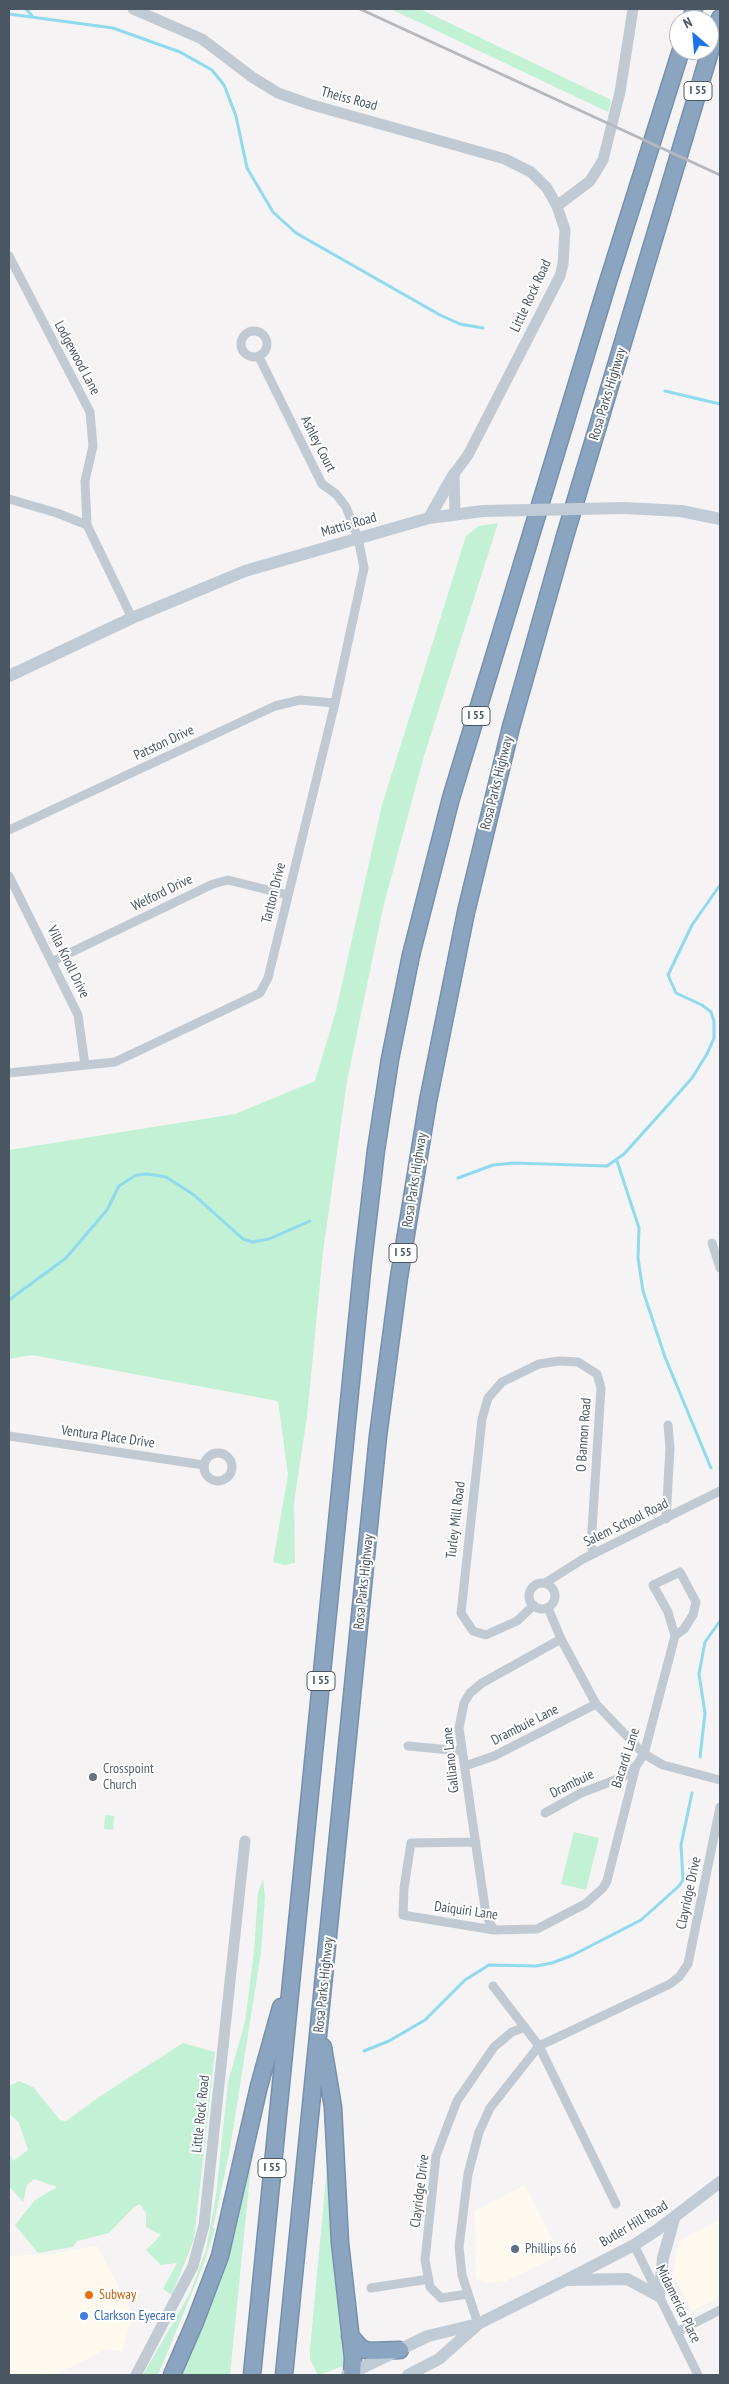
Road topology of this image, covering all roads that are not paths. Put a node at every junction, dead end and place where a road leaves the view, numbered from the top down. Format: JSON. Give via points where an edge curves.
{"nodes":[{"id":1,"x":133,"y":9,"type":"edge"},
{"id":2,"x":633,"y":9,"type":"edge"},
{"id":3,"x":720,"y":18,"type":"edge"},
{"id":4,"x":679,"y":60,"type":"edge"},
{"id":5,"x":557,"y":206,"type":"junction"},
{"id":6,"x":9,"y":256,"type":"edge"},
{"id":7,"x":259,"y":356,"type":"dead end"},
{"id":8,"x":454,"y":474,"type":"junction"},
{"id":9,"x":9,"y":499,"type":"edge"},
{"id":10,"x":455,"y":514,"type":"junction"},
{"id":11,"x":429,"y":518,"type":"junction"},
{"id":12,"x":720,"y":519,"type":"edge"},
{"id":13,"x":87,"y":525,"type":"junction"},
{"id":14,"x":358,"y":538,"type":"junction"},
{"id":15,"x":132,"y":618,"type":"junction"},
{"id":16,"x":9,"y":676,"type":"edge"},
{"id":17,"x":335,"y":703,"type":"junction"},
{"id":18,"x":9,"y":830,"type":"edge"},
{"id":19,"x":9,"y":876,"type":"edge"},
{"id":20,"x":288,"y":895,"type":"junction"},
{"id":21,"x":53,"y":961,"type":"junction"},
{"id":22,"x":85,"y":1065,"type":"junction"},
{"id":23,"x":9,"y":1073,"type":"edge"},
{"id":24,"x":712,"y":1243,"type":"dead end"},
{"id":25,"x":720,"y":1268,"type":"edge"},
{"id":26,"x":482,"y":1419,"type":"joint"},
{"id":27,"x":668,"y":1425,"type":"dead end"},
{"id":28,"x":9,"y":1436,"type":"edge"},
{"id":29,"x":204,"y":1465,"type":"dead end"},
{"id":30,"x":720,"y":1492,"type":"edge"},
{"id":31,"x":666,"y":1519,"type":"junction"},
{"id":32,"x":594,"y":1553,"type":"junction"},
{"id":33,"x":545,"y":1584,"type":"junction"},
{"id":34,"x":534,"y":1605,"type":"junction"},
{"id":35,"x":548,"y":1608,"type":"junction"},
{"id":36,"x":675,"y":1636,"type":"junction"},
{"id":37,"x":561,"y":1639,"type":"junction"},
{"id":38,"x":596,"y":1704,"type":"junction"},
{"id":39,"x":408,"y":1746,"type":"dead end"},
{"id":40,"x":462,"y":1751,"type":"junction"},
{"id":41,"x":644,"y":1754,"type":"junction"},
{"id":42,"x":465,"y":1766,"type":"junction"},
{"id":43,"x":636,"y":1766,"type":"junction"},
{"id":44,"x":720,"y":1780,"type":"edge"},
{"id":45,"x":720,"y":1807,"type":"edge"},
{"id":46,"x":545,"y":1813,"type":"dead end"},
{"id":47,"x":245,"y":1841,"type":"dead end"},
{"id":48,"x":476,"y":1842,"type":"junction"},
{"id":49,"x":603,"y":1888,"type":"joint"},
{"id":50,"x":494,"y":1930,"type":"junction"},
{"id":51,"x":293,"y":1961,"type":"junction"},
{"id":52,"x":493,"y":1986,"type":"dead end"},
{"id":53,"x":320,"y":2027,"type":"junction"},
{"id":54,"x":525,"y":2027,"type":"junction"},
{"id":55,"x":539,"y":2046,"type":"junction"},
{"id":56,"x":720,"y":2182,"type":"edge"},
{"id":57,"x":616,"y":2204,"type":"dead end"},
{"id":58,"x":674,"y":2218,"type":"junction"},
{"id":59,"x":634,"y":2245,"type":"junction"},
{"id":60,"x":429,"y":2279,"type":"junction"},
{"id":61,"x":566,"y":2280,"type":"junction"},
{"id":62,"x":371,"y":2288,"type":"dead end"},
{"id":63,"x":468,"y":2294,"type":"junction"},
{"id":64,"x":659,"y":2296,"type":"junction"},
{"id":65,"x":720,"y":2310,"type":"edge"},
{"id":66,"x":478,"y":2324,"type":"junction"},
{"id":67,"x":677,"y":2332,"type":"junction"},
{"id":68,"x":350,"y":2336,"type":"junction"},
{"id":69,"x":400,"y":2350,"type":"junction"},
{"id":70,"x":285,"y":2372,"type":"edge"},
{"id":71,"x":351,"y":2374,"type":"edge"},
{"id":72,"x":136,"y":2375,"type":"edge"},
{"id":73,"x":172,"y":2375,"type":"edge"},
{"id":74,"x":252,"y":2375,"type":"edge"},
{"id":75,"x":408,"y":2375,"type":"edge"},
{"id":76,"x":698,"y":2375,"type":"edge"}],
"edges":[{"from":1,"to":5,"type":"street","name":"Theiss Road","via":[[196,36],[252,77],[291,98],[485,152],[520,166],[540,180]]},
{"from":2,"to":5,"type":"street","via":[[620,92],[603,160],[590,181]]},
{"from":3,"to":53,"type":"highway","name":"Rosa Parks Highway","number":"I 55","via":[[532,648],[486,828],[448,1000],[413,1190],[389,1348]]},
{"from":4,"to":51,"type":"highway","number":"I 55","via":[[451,798],[402,999],[368,1207]]},
{"from":5,"to":8,"type":"street","name":"Little Rock Road","via":[[566,241],[560,276],[468,456]]},
{"from":6,"to":13,"type":"street","name":"Lodgewood Lane","via":[[90,412],[93,446],[85,481]]},
{"from":7,"to":14,"type":"street","name":"Ashley Court","via":[[322,484],[346,507]]},
{"from":8,"to":10,"type":"street"},
{"from":8,"to":11,"type":"main road"},
{"from":9,"to":13,"type":"street"},
{"from":10,"to":11,"type":"main road","name":"Mattis Road"},
{"from":10,"to":12,"type":"main road","name":"Mattis Road","bridge":true,"via":[[625,508],[681,511]]},
{"from":11,"to":14,"type":"main road","name":"Mattis Road"},
{"from":13,"to":15,"type":"street","name":"Lodgewood Lane"},
{"from":14,"to":15,"type":"main road","name":"Mattis Road","via":[[245,571]]},
{"from":14,"to":17,"type":"street","name":"Tarlton Drive","via":[[364,577]]},
{"from":15,"to":16,"type":"main road","name":"Mattis Road"},
{"from":17,"to":18,"type":"street","name":"Patston Drive","via":[[300,700],[275,706]]},
{"from":17,"to":20,"type":"street","name":"Tarlton Drive"},
{"from":19,"to":21,"type":"street","name":"Villa Knoll Drive"},
{"from":20,"to":21,"type":"street","name":"Welford Drive","via":[[228,880],[213,884]]},
{"from":20,"to":22,"type":"street","name":"Tarlton Drive","via":[[268,978],[260,993],[115,1062]]},
{"from":21,"to":22,"type":"street","name":"Villa Knoll Drive","via":[[78,1015]]},
{"from":22,"to":23,"type":"street","name":"Tarlton Drive"},
{"from":24,"to":25,"type":"street"},
{"from":26,"to":32,"type":"street","name":"O Bannon Road","via":[[488,1398],[502,1382],[539,1364],[578,1362],[597,1374],[601,1388],[591,1546]]},
{"from":26,"to":34,"type":"street","name":"Turley Mill Road","via":[[461,1613],[473,1631],[486,1635],[524,1616]]},
{"from":27,"to":31,"type":"street"},
{"from":28,"to":29,"type":"street","name":"Ventura Place Drive"},
{"from":30,"to":31,"type":"street","name":"Salem School Road"},
{"from":31,"to":32,"type":"street","name":"Salem School Road"},
{"from":32,"to":33,"type":"street","name":"Salem School Road"},
{"from":33,"to":34,"type":"street","via":[[539,1583],[532,1588],[529,1597]]},
{"from":33,"to":35,"type":"street","via":[[551,1586],[555,1594],[554,1602]]},
{"from":34,"to":35,"type":"street"},
{"from":35,"to":37,"type":"street"},
{"from":36,"to":36,"type":"street","name":"Bacardi Lane","via":[[693,1615],[696,1602],[680,1572],[653,1585],[668,1612]]},
{"from":36,"to":41,"type":"street","name":"Bacardi Lane"},
{"from":37,"to":38,"type":"street"},
{"from":37,"to":40,"type":"street","name":"Galliano Lane","via":[[496,1674],[470,1693],[464,1703],[459,1728]]},
{"from":38,"to":41,"type":"street"},
{"from":38,"to":42,"type":"street","name":"Drambuie Lane","via":[[494,1756]]},
{"from":39,"to":40,"type":"street"},
{"from":40,"to":42,"type":"street","name":"Galliano Lane"},
{"from":41,"to":43,"type":"street","name":"Bacardi Lane"},
{"from":41,"to":44,"type":"street","via":[[663,1765]]},
{"from":42,"to":48,"type":"street","name":"Galliano Lane"},
{"from":43,"to":46,"type":"street","name":"Drambuie","via":[[623,1777],[581,1793]]},
{"from":43,"to":49,"type":"street","name":"Bacardi Lane","via":[[608,1881]]},
{"from":45,"to":55,"type":"street","name":"Clayridge Drive","via":[[688,1964],[679,1976],[670,1984]]},
{"from":47,"to":72,"type":"street","name":"Little Rock Road","via":[[204,2225],[193,2266]]},
{"from":48,"to":50,"type":"street","name":"Galliano Lane","via":[[486,1915]]},
{"from":48,"to":50,"type":"street","name":"Daiquiri Lane","via":[[411,1843],[403,1915]]},
{"from":49,"to":50,"type":"street","name":"Daiquiri Lane","via":[[585,1904],[537,1929]]},
{"from":51,"to":73,"type":"highway","via":[[259,2086],[220,2256]]},
{"from":51,"to":74,"type":"highway","number":"I 55"},
{"from":52,"to":54,"type":"street"},
{"from":53,"to":68,"type":"highway","via":[[333,2107],[340,2244]]},
{"from":53,"to":70,"type":"highway","name":"Rosa Parks Highway","number":"I 55"},
{"from":54,"to":55,"type":"street"},
{"from":54,"to":60,"type":"street","name":"Clayridge Drive","via":[[512,2032],[494,2047],[457,2100],[436,2156],[425,2260]]},
{"from":55,"to":57,"type":"street"},
{"from":55,"to":63,"type":"street","name":"Clayridge Drive","via":[[490,2108],[479,2132],[466,2187],[459,2247]]},
{"from":56,"to":58,"type":"main road","name":"Butler Hill Road"},
{"from":58,"to":59,"type":"main road","name":"Butler Hill Road"},
{"from":58,"to":64,"type":"main road","via":[[663,2258]]},
{"from":59,"to":61,"type":"main road","name":"Butler Hill Road"},
{"from":59,"to":64,"type":"street","name":"Midamerica Place"},
{"from":60,"to":62,"type":"street"},
{"from":60,"to":63,"type":"street","name":"Clayridge Drive","via":[[430,2287],[441,2298]]},
{"from":61,"to":64,"type":"main road","via":[[627,2279]]},
{"from":61,"to":66,"type":"main road","name":"Butler Hill Road"},
{"from":63,"to":66,"type":"street","name":"Clayridge Drive"},
{"from":64,"to":67,"type":"street","name":"Midamerica Place"},
{"from":65,"to":67,"type":"street"},
{"from":66,"to":69,"type":"main road","name":"Butler Hill Road","via":[[428,2336]]},
{"from":66,"to":75,"type":"main road","name":"Butler Hill Road","via":[[439,2359]]},
{"from":67,"to":76,"type":"street","name":"Midamerica Place"},
{"from":68,"to":69,"type":"highway","via":[[362,2349]]},
{"from":68,"to":71,"type":"highway"},
{"from":69,"to":71,"type":"main road","name":"Butler Hill Road"}]}
